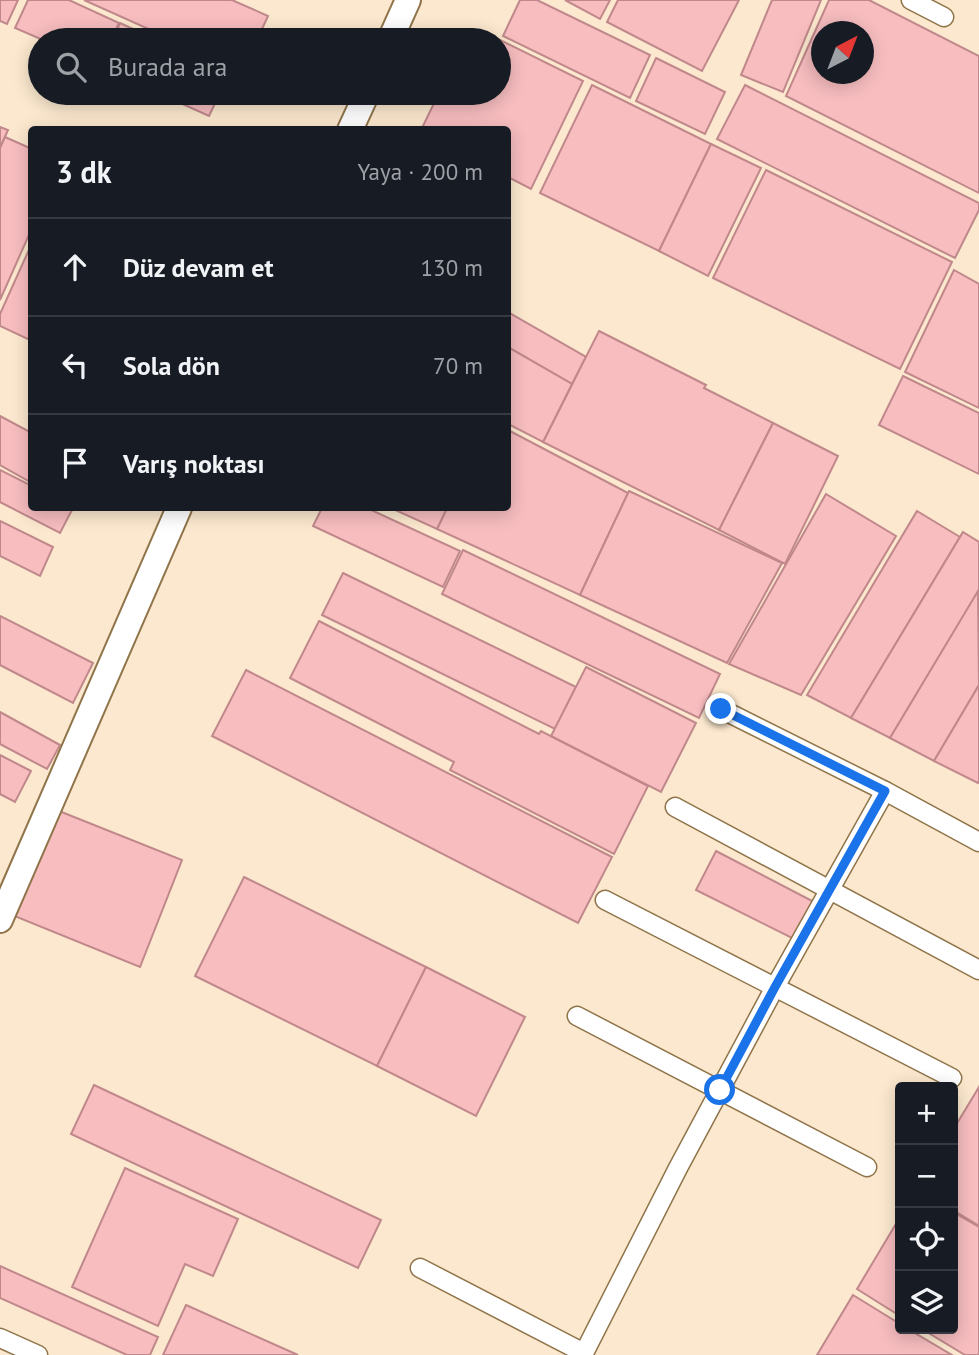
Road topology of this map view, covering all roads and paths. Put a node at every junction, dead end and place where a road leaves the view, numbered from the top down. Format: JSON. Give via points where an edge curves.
{"nodes":[{"id":1,"x":408,"y":0,"type":"edge"},
{"id":2,"x":911,"y":0,"type":"edge"},
{"id":3,"x":944,"y":18,"type":"dead end"},
{"id":4,"x":395,"y":28,"type":"edge"},
{"id":5,"x":361,"y":105,"type":"edge"},
{"id":6,"x":352,"y":126,"type":"edge"},
{"id":7,"x":178,"y":511,"type":"edge"},
{"id":8,"x":721,"y":709,"type":"dead end"},
{"id":9,"x":885,"y":791,"type":"junction"},
{"id":10,"x":675,"y":807,"type":"dead end"},
{"id":11,"x":979,"y":842,"type":"edge"},
{"id":12,"x":829,"y":890,"type":"junction"},
{"id":13,"x":605,"y":900,"type":"dead end"},
{"id":14,"x":0,"y":920,"type":"edge"},
{"id":15,"x":979,"y":970,"type":"edge"},
{"id":16,"x":775,"y":987,"type":"junction"},
{"id":17,"x":577,"y":1016,"type":"dead end"},
{"id":18,"x":952,"y":1078,"type":"dead end"},
{"id":19,"x":720,"y":1090,"type":"junction"},
{"id":20,"x":867,"y":1167,"type":"dead end"},
{"id":21,"x":420,"y":1268,"type":"dead end"},
{"id":22,"x":0,"y":1338,"type":"edge"},
{"id":23,"x":583,"y":1354,"type":"edge"},
{"id":24,"x":38,"y":1355,"type":"edge"}],
"edges":[{"from":1,"to":4,"type":"street"},
{"from":2,"to":3,"type":"street"},
{"from":5,"to":6,"type":"street"},
{"from":7,"to":14,"type":"street"},
{"from":8,"to":9,"type":"street"},
{"from":9,"to":11,"type":"street"},
{"from":9,"to":12,"type":"street"},
{"from":10,"to":12,"type":"street"},
{"from":12,"to":15,"type":"street"},
{"from":12,"to":16,"type":"street"},
{"from":13,"to":16,"type":"street"},
{"from":16,"to":18,"type":"street"},
{"from":16,"to":19,"type":"street"},
{"from":17,"to":19,"type":"street"},
{"from":19,"to":20,"type":"street"},
{"from":19,"to":23,"type":"street"},
{"from":21,"to":23,"type":"street"},
{"from":22,"to":24,"type":"street"}]}
